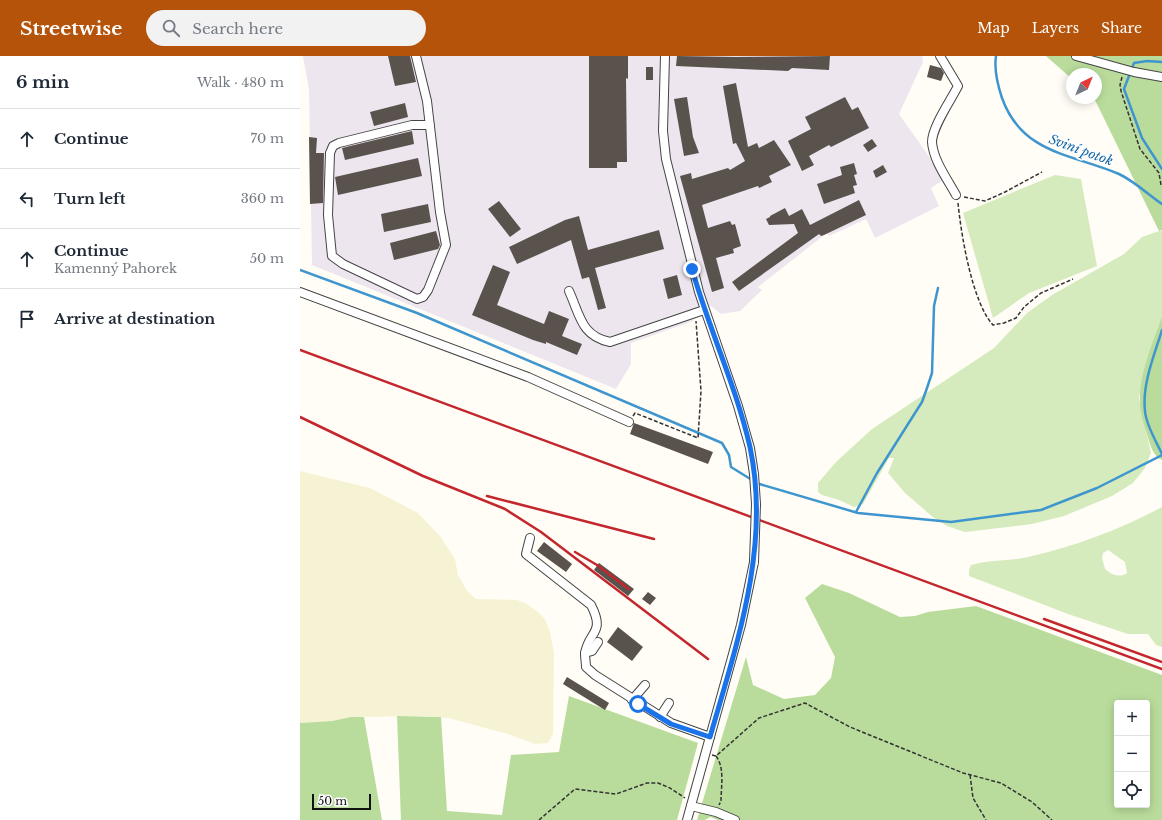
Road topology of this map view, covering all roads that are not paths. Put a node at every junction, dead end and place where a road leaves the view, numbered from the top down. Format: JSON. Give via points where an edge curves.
{"nodes":[{"id":1,"x":416,"y":56,"type":"edge"},
{"id":2,"x":665,"y":56,"type":"edge"},
{"id":3,"x":940,"y":56,"type":"edge"},
{"id":4,"x":1076,"y":56,"type":"edge"},
{"id":5,"x":1162,"y":77,"type":"edge"},
{"id":6,"x":430,"y":125,"type":"junction"},
{"id":7,"x":956,"y":195,"type":"road end"},
{"id":8,"x":569,"y":291,"type":"dead end"},
{"id":9,"x":300,"y":292,"type":"edge"},
{"id":10,"x":704,"y":310,"type":"junction"},
{"id":11,"x":629,"y":422,"type":"road end"},
{"id":12,"x":530,"y":538,"type":"dead end"},
{"id":13,"x":598,"y":642,"type":"dead end"},
{"id":14,"x":585,"y":653,"type":"junction"},
{"id":15,"x":645,"y":685,"type":"dead end"},
{"id":16,"x":632,"y":700,"type":"junction"},
{"id":17,"x":669,"y":704,"type":"dead end"},
{"id":18,"x":660,"y":717,"type":"junction"},
{"id":19,"x":710,"y":737,"type":"junction"},
{"id":20,"x":692,"y":803,"type":"junction"},
{"id":21,"x":687,"y":820,"type":"edge"},
{"id":22,"x":735,"y":820,"type":"edge"}],
"edges":[{"from":1,"to":6,"type":"street"},
{"from":2,"to":10,"type":"street","via":[[664,151]]},
{"from":3,"to":7,"type":"street","via":[[958,86],[935,129],[932,141],[935,155]]},
{"from":4,"to":5,"type":"street"},
{"from":6,"to":6,"type":"street","via":[[412,125],[339,143],[333,146],[330,153],[328,215],[332,256],[343,264],[417,299],[423,297],[428,290],[446,245]]},
{"from":8,"to":10,"type":"street","via":[[587,331],[600,340],[610,342]]},
{"from":9,"to":11,"type":"street","via":[[528,378]]},
{"from":10,"to":19,"type":"street","bridge":true,"via":[[750,448],[756,504],[754,562],[745,611]]},
{"from":12,"to":14,"type":"street","via":[[526,554],[591,605],[596,614],[597,627]]},
{"from":13,"to":14,"type":"street","via":[[592,651]]},
{"from":14,"to":16,"type":"street","via":[[586,667]]},
{"from":15,"to":16,"type":"street"},
{"from":16,"to":18,"type":"street"},
{"from":17,"to":18,"type":"street"},
{"from":18,"to":19,"type":"street","via":[[671,724]]},
{"from":19,"to":20,"type":"street"},
{"from":20,"to":21,"type":"street"},
{"from":20,"to":22,"type":"street"}]}
